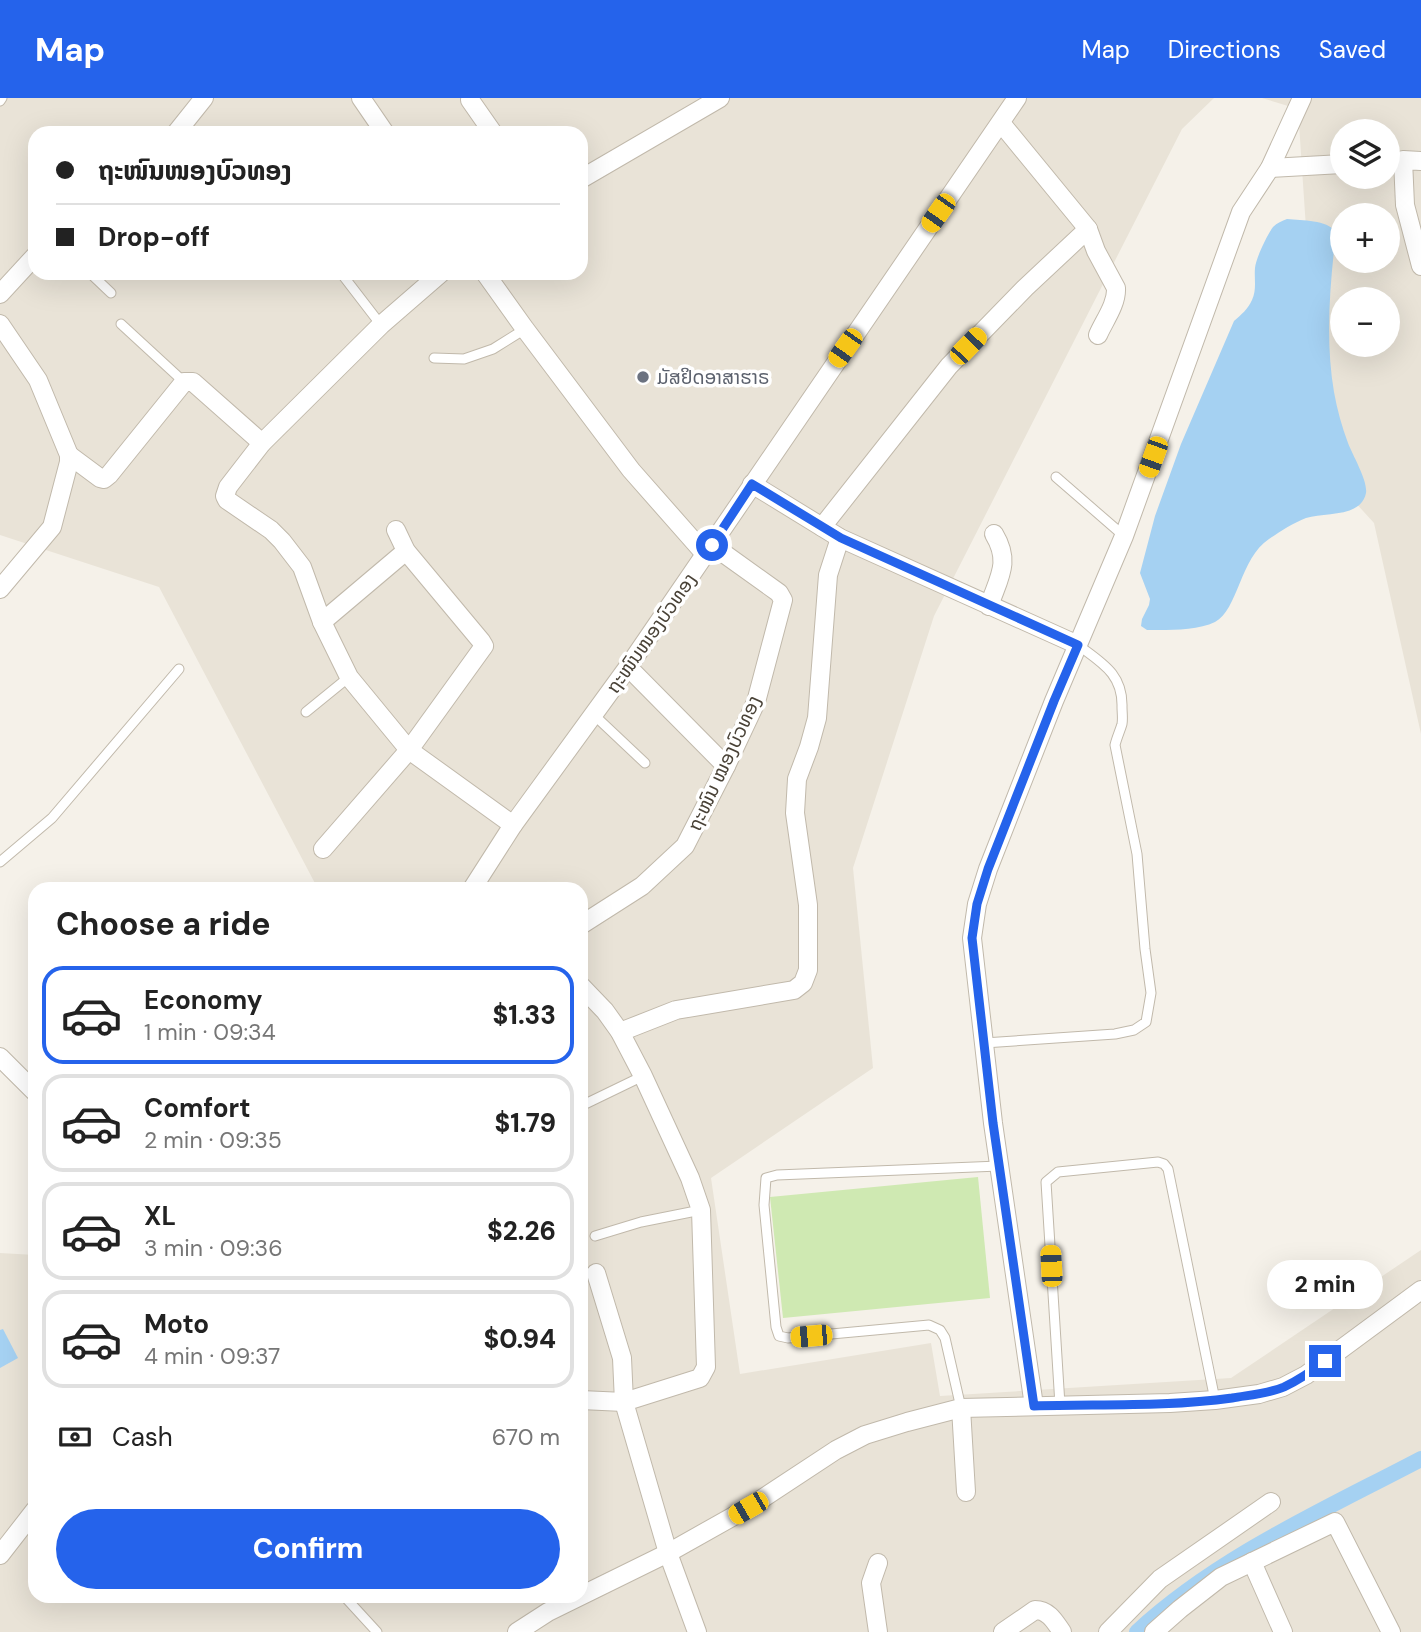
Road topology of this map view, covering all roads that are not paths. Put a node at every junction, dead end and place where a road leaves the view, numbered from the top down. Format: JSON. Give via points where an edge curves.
{"nodes":[{"id":1,"x":204,"y":98,"type":"edge"},
{"id":2,"x":360,"y":98,"type":"edge"},
{"id":3,"x":720,"y":98,"type":"edge"},
{"id":4,"x":1017,"y":98,"type":"edge"},
{"id":5,"x":1302,"y":98,"type":"edge"},
{"id":6,"x":470,"y":100,"type":"dead end"},
{"id":7,"x":1001,"y":122,"type":"junction"},
{"id":8,"x":182,"y":126,"type":"edge"},
{"id":9,"x":380,"y":126,"type":"edge"},
{"id":10,"x":488,"y":126,"type":"edge"},
{"id":11,"x":1404,"y":161,"type":"edge"},
{"id":12,"x":1330,"y":165,"type":"edge"},
{"id":13,"x":1270,"y":168,"type":"junction"},
{"id":14,"x":588,"y":174,"type":"edge"},
{"id":15,"x":1088,"y":229,"type":"junction"},
{"id":16,"x":28,"y":264,"type":"edge"},
{"id":17,"x":1421,"y":265,"type":"edge"},
{"id":18,"x":97,"y":280,"type":"edge"},
{"id":19,"x":346,"y":280,"type":"edge"},
{"id":20,"x":433,"y":280,"type":"edge"},
{"id":21,"x":490,"y":280,"type":"edge"},
{"id":22,"x":111,"y":293,"type":"dead end"},
{"id":23,"x":0,"y":294,"type":"edge"},
{"id":24,"x":0,"y":324,"type":"edge"},
{"id":25,"x":121,"y":324,"type":"dead end"},
{"id":26,"x":381,"y":325,"type":"junction"},
{"id":27,"x":525,"y":329,"type":"junction"},
{"id":28,"x":1098,"y":335,"type":"dead end"},
{"id":29,"x":434,"y":358,"type":"dead end"},
{"id":30,"x":184,"y":382,"type":"junction"},
{"id":31,"x":262,"y":443,"type":"junction"},
{"id":32,"x":68,"y":455,"type":"junction"},
{"id":33,"x":1056,"y":477,"type":"dead end"},
{"id":34,"x":752,"y":484,"type":"junction"},
{"id":35,"x":821,"y":527,"type":"junction"},
{"id":36,"x":396,"y":530,"type":"dead end"},
{"id":37,"x":994,"y":534,"type":"dead end"},
{"id":38,"x":1124,"y":536,"type":"junction"},
{"id":39,"x":841,"y":538,"type":"junction"},
{"id":40,"x":709,"y":550,"type":"junction"},
{"id":41,"x":406,"y":551,"type":"junction"},
{"id":42,"x":0,"y":589,"type":"edge"},
{"id":43,"x":989,"y":606,"type":"junction"},
{"id":44,"x":322,"y":622,"type":"junction"},
{"id":45,"x":1078,"y":645,"type":"junction"},
{"id":46,"x":628,"y":667,"type":"junction"},
{"id":47,"x":179,"y":669,"type":"dead end"},
{"id":48,"x":349,"y":677,"type":"junction"},
{"id":49,"x":306,"y":712,"type":"dead end"},
{"id":50,"x":593,"y":714,"type":"junction"},
{"id":51,"x":409,"y":750,"type":"junction"},
{"id":52,"x":645,"y":763,"type":"dead end"},
{"id":53,"x":726,"y":766,"type":"junction"},
{"id":54,"x":513,"y":825,"type":"junction"},
{"id":55,"x":323,"y":849,"type":"dead end"},
{"id":56,"x":0,"y":862,"type":"edge"},
{"id":57,"x":476,"y":882,"type":"edge"},
{"id":58,"x":588,"y":921,"type":"edge"},
{"id":59,"x":588,"y":993,"type":"edge"},
{"id":60,"x":620,"y":1032,"type":"junction"},
{"id":61,"x":984,"y":1043,"type":"junction"},
{"id":62,"x":0,"y":1058,"type":"edge"},
{"id":63,"x":643,"y":1076,"type":"junction"},
{"id":64,"x":28,"y":1084,"type":"edge"},
{"id":65,"x":588,"y":1103,"type":"edge"},
{"id":66,"x":999,"y":1166,"type":"junction"},
{"id":67,"x":701,"y":1210,"type":"junction"},
{"id":68,"x":595,"y":1236,"type":"dead end"},
{"id":69,"x":596,"y":1273,"type":"dead end"},
{"id":70,"x":1421,"y":1290,"type":"edge"},
{"id":71,"x":588,"y":1400,"type":"edge"},
{"id":72,"x":1215,"y":1400,"type":"junction"},
{"id":73,"x":625,"y":1402,"type":"junction"},
{"id":74,"x":1060,"y":1405,"type":"junction"},
{"id":75,"x":1034,"y":1406,"type":"junction"},
{"id":76,"x":961,"y":1408,"type":"junction"},
{"id":77,"x":966,"y":1492,"type":"dead end"},
{"id":78,"x":1271,"y":1502,"type":"dead end"},
{"id":79,"x":28,"y":1519,"type":"edge"},
{"id":80,"x":668,"y":1553,"type":"junction"},
{"id":81,"x":0,"y":1555,"type":"edge"},
{"id":82,"x":1252,"y":1562,"type":"junction"},
{"id":83,"x":878,"y":1563,"type":"dead end"},
{"id":84,"x":588,"y":1593,"type":"edge"},
{"id":85,"x":350,"y":1603,"type":"edge"},
{"id":86,"x":567,"y":1603,"type":"edge"},
{"id":87,"x":377,"y":1632,"type":"edge"},
{"id":88,"x":517,"y":1632,"type":"edge"},
{"id":89,"x":697,"y":1632,"type":"edge"},
{"id":90,"x":878,"y":1632,"type":"edge"},
{"id":91,"x":1003,"y":1632,"type":"edge"},
{"id":92,"x":1062,"y":1632,"type":"edge"},
{"id":93,"x":1108,"y":1632,"type":"edge"},
{"id":94,"x":1154,"y":1632,"type":"edge"},
{"id":95,"x":1283,"y":1632,"type":"edge"},
{"id":96,"x":1391,"y":1632,"type":"edge"}],
"edges":[{"from":1,"to":8,"type":"street"},
{"from":2,"to":9,"type":"street"},
{"from":3,"to":14,"type":"street"},
{"from":4,"to":7,"type":"street","name":"ຖະໜົນໜອງບົວທອງ"},
{"from":5,"to":13,"type":"street"},
{"from":6,"to":10,"type":"street"},
{"from":7,"to":15,"type":"street"},
{"from":7,"to":34,"type":"street","name":"ຖະໜົນໜອງບົວທອງ"},
{"from":11,"to":17,"type":"street","via":[[1405,205]]},
{"from":12,"to":13,"type":"street"},
{"from":13,"to":38,"type":"street","via":[[1241,212]]},
{"from":15,"to":28,"type":"street","via":[[1117,293]]},
{"from":15,"to":35,"type":"street","via":[[949,366]]},
{"from":16,"to":23,"type":"street"},
{"from":18,"to":22,"type":"lane"},
{"from":19,"to":26,"type":"lane"},
{"from":20,"to":26,"type":"street"},
{"from":21,"to":27,"type":"street"},
{"from":24,"to":32,"type":"street","via":[[38,380]]},
{"from":25,"to":30,"type":"lane"},
{"from":26,"to":31,"type":"street"},
{"from":27,"to":29,"type":"lane","via":[[493,349],[464,359]]},
{"from":27,"to":40,"type":"street","via":[[631,470]]},
{"from":30,"to":31,"type":"street","via":[[193,382]]},
{"from":30,"to":32,"type":"street","via":[[104,479]]},
{"from":31,"to":44,"type":"street","via":[[225,496],[282,541],[302,567]]},
{"from":32,"to":42,"type":"street","via":[[52,527]]},
{"from":33,"to":38,"type":"lane"},
{"from":34,"to":35,"type":"street"},
{"from":34,"to":40,"type":"street","name":"ຖະໜົນໜອງບົວທອງ"},
{"from":35,"to":39,"type":"street"},
{"from":36,"to":41,"type":"street"},
{"from":37,"to":43,"type":"street","via":[[1004,558]]},
{"from":38,"to":45,"type":"street"},
{"from":39,"to":43,"type":"street"},
{"from":39,"to":60,"type":"street","via":[[828,575],[817,718],[797,779],[795,813],[808,905],[808,970],[803,982],[794,990],[676,1010]]},
{"from":40,"to":46,"type":"street","name":"ຖະໜົນໜອງບົວທອງ"},
{"from":40,"to":53,"type":"street","name":"ຖະໜົນ ໝອງບົວທອງ","via":[[779,593],[783,600],[756,702]]},
{"from":41,"to":44,"type":"street"},
{"from":41,"to":51,"type":"street","via":[[484,646]]},
{"from":43,"to":45,"type":"street"},
{"from":44,"to":48,"type":"street"},
{"from":45,"to":61,"type":"street","via":[[977,904],[972,938]]},
{"from":45,"to":61,"type":"lane","via":[[1105,665],[1123,694],[1122,723],[1115,745],[1137,853],[1151,993],[1146,1022],[1115,1034]]},
{"from":46,"to":50,"type":"street","name":"ຖະໜົນໜອງບົວທອງ"},
{"from":46,"to":53,"type":"street"},
{"from":47,"to":56,"type":"lane","via":[[52,818]]},
{"from":48,"to":49,"type":"lane"},
{"from":48,"to":51,"type":"street"},
{"from":50,"to":52,"type":"lane"},
{"from":50,"to":54,"type":"street","name":"ຖະໜົນໜອງບົວທອງ"},
{"from":51,"to":54,"type":"street"},
{"from":51,"to":55,"type":"street"},
{"from":53,"to":58,"type":"street","name":"ຖະໜົນ ໝອງບົວທອງ","via":[[685,846],[642,886]]},
{"from":54,"to":57,"type":"street","name":"ຖະໜົນໜອງບົວທອງ"},
{"from":59,"to":60,"type":"street"},
{"from":60,"to":63,"type":"street"},
{"from":61,"to":66,"type":"street"},
{"from":62,"to":64,"type":"street"},
{"from":63,"to":65,"type":"lane"},
{"from":63,"to":67,"type":"street"},
{"from":66,"to":75,"type":"street"},
{"from":66,"to":76,"type":"lane","via":[[777,1175],[766,1178],[764,1184],[779,1336],[929,1325],[945,1338]]},
{"from":67,"to":68,"type":"lane"},
{"from":67,"to":73,"type":"street","via":[[704,1373]]},
{"from":69,"to":73,"type":"street","via":[[622,1358]]},
{"from":70,"to":72,"type":"street","via":[[1306,1376],[1259,1394]]},
{"from":71,"to":73,"type":"street"},
{"from":72,"to":74,"type":"street"},
{"from":72,"to":74,"type":"lane","via":[[1168,1169],[1158,1162],[1058,1172],[1046,1182]]},
{"from":73,"to":80,"type":"street"},
{"from":74,"to":75,"type":"street"},
{"from":75,"to":76,"type":"street"},
{"from":76,"to":77,"type":"street"},
{"from":76,"to":80,"type":"street","via":[[865,1435]]},
{"from":78,"to":93,"type":"street","via":[[1160,1579]]},
{"from":79,"to":81,"type":"street"},
{"from":80,"to":84,"type":"street"},
{"from":80,"to":89,"type":"street"},
{"from":82,"to":94,"type":"street","via":[[1221,1577]]},
{"from":82,"to":95,"type":"street"},
{"from":82,"to":96,"type":"street","via":[[1335,1522]]},
{"from":83,"to":90,"type":"street","via":[[871,1583]]},
{"from":85,"to":87,"type":"lane"},
{"from":86,"to":88,"type":"street"},
{"from":91,"to":92,"type":"street","via":[[1039,1609]]}]}
